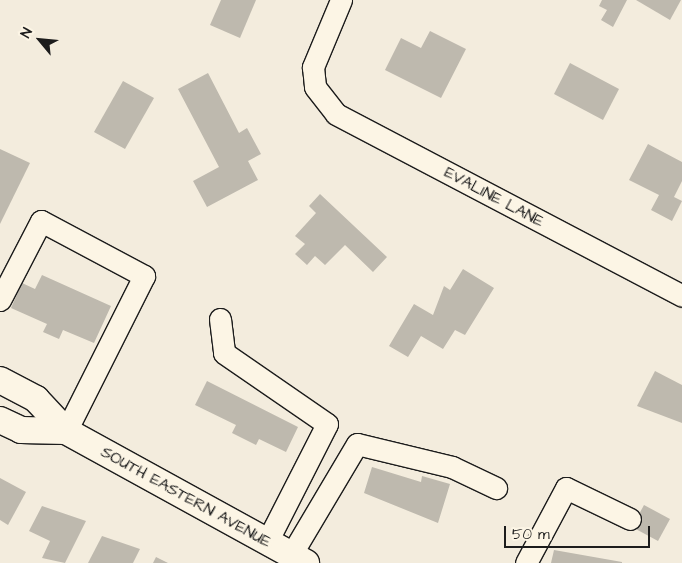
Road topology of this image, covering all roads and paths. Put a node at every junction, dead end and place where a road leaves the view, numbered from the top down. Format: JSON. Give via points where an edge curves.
{"nodes":[{"id":1,"x":341,"y":0,"type":"edge"},
{"id":2,"x":682,"y":296,"type":"edge"},
{"id":3,"x":0,"y":300,"type":"edge"},
{"id":4,"x":220,"y":319,"type":"dead end"},
{"id":5,"x":0,"y":380,"type":"edge"},
{"id":6,"x":0,"y":420,"type":"edge"},
{"id":7,"x":66,"y":431,"type":"junction"},
{"id":8,"x":496,"y":488,"type":"dead end"},
{"id":9,"x":630,"y":519,"type":"dead end"},
{"id":10,"x":268,"y":542,"type":"junction"},
{"id":11,"x":299,"y":559,"type":"edge"},
{"id":12,"x":526,"y":563,"type":"edge"}],
"edges":[{"from":1,"to":2,"type":"street","name":"EVALINE LANE","via":[[319,46],[313,67],[315,87],[336,114]]},
{"from":3,"to":7,"type":"street","via":[[41,221],[144,276]]},
{"from":4,"to":10,"type":"street","via":[[224,353],[327,424]]},
{"from":5,"to":7,"type":"main road","name":"SOUTH EASTERN AVENUE","via":[[36,399]]},
{"from":6,"to":7,"type":"main road","name":"SOUTH EASTERN AVENUE","via":[[21,430]]},
{"from":7,"to":10,"type":"main road","name":"SOUTH EASTERN AVENUE"},
{"from":8,"to":11,"type":"street","via":[[452,467],[357,444],[330,484]]},
{"from":9,"to":12,"type":"street","via":[[566,488]]},
{"from":10,"to":11,"type":"main road","name":"SOUTH EASTERN AVENUE"}]}
